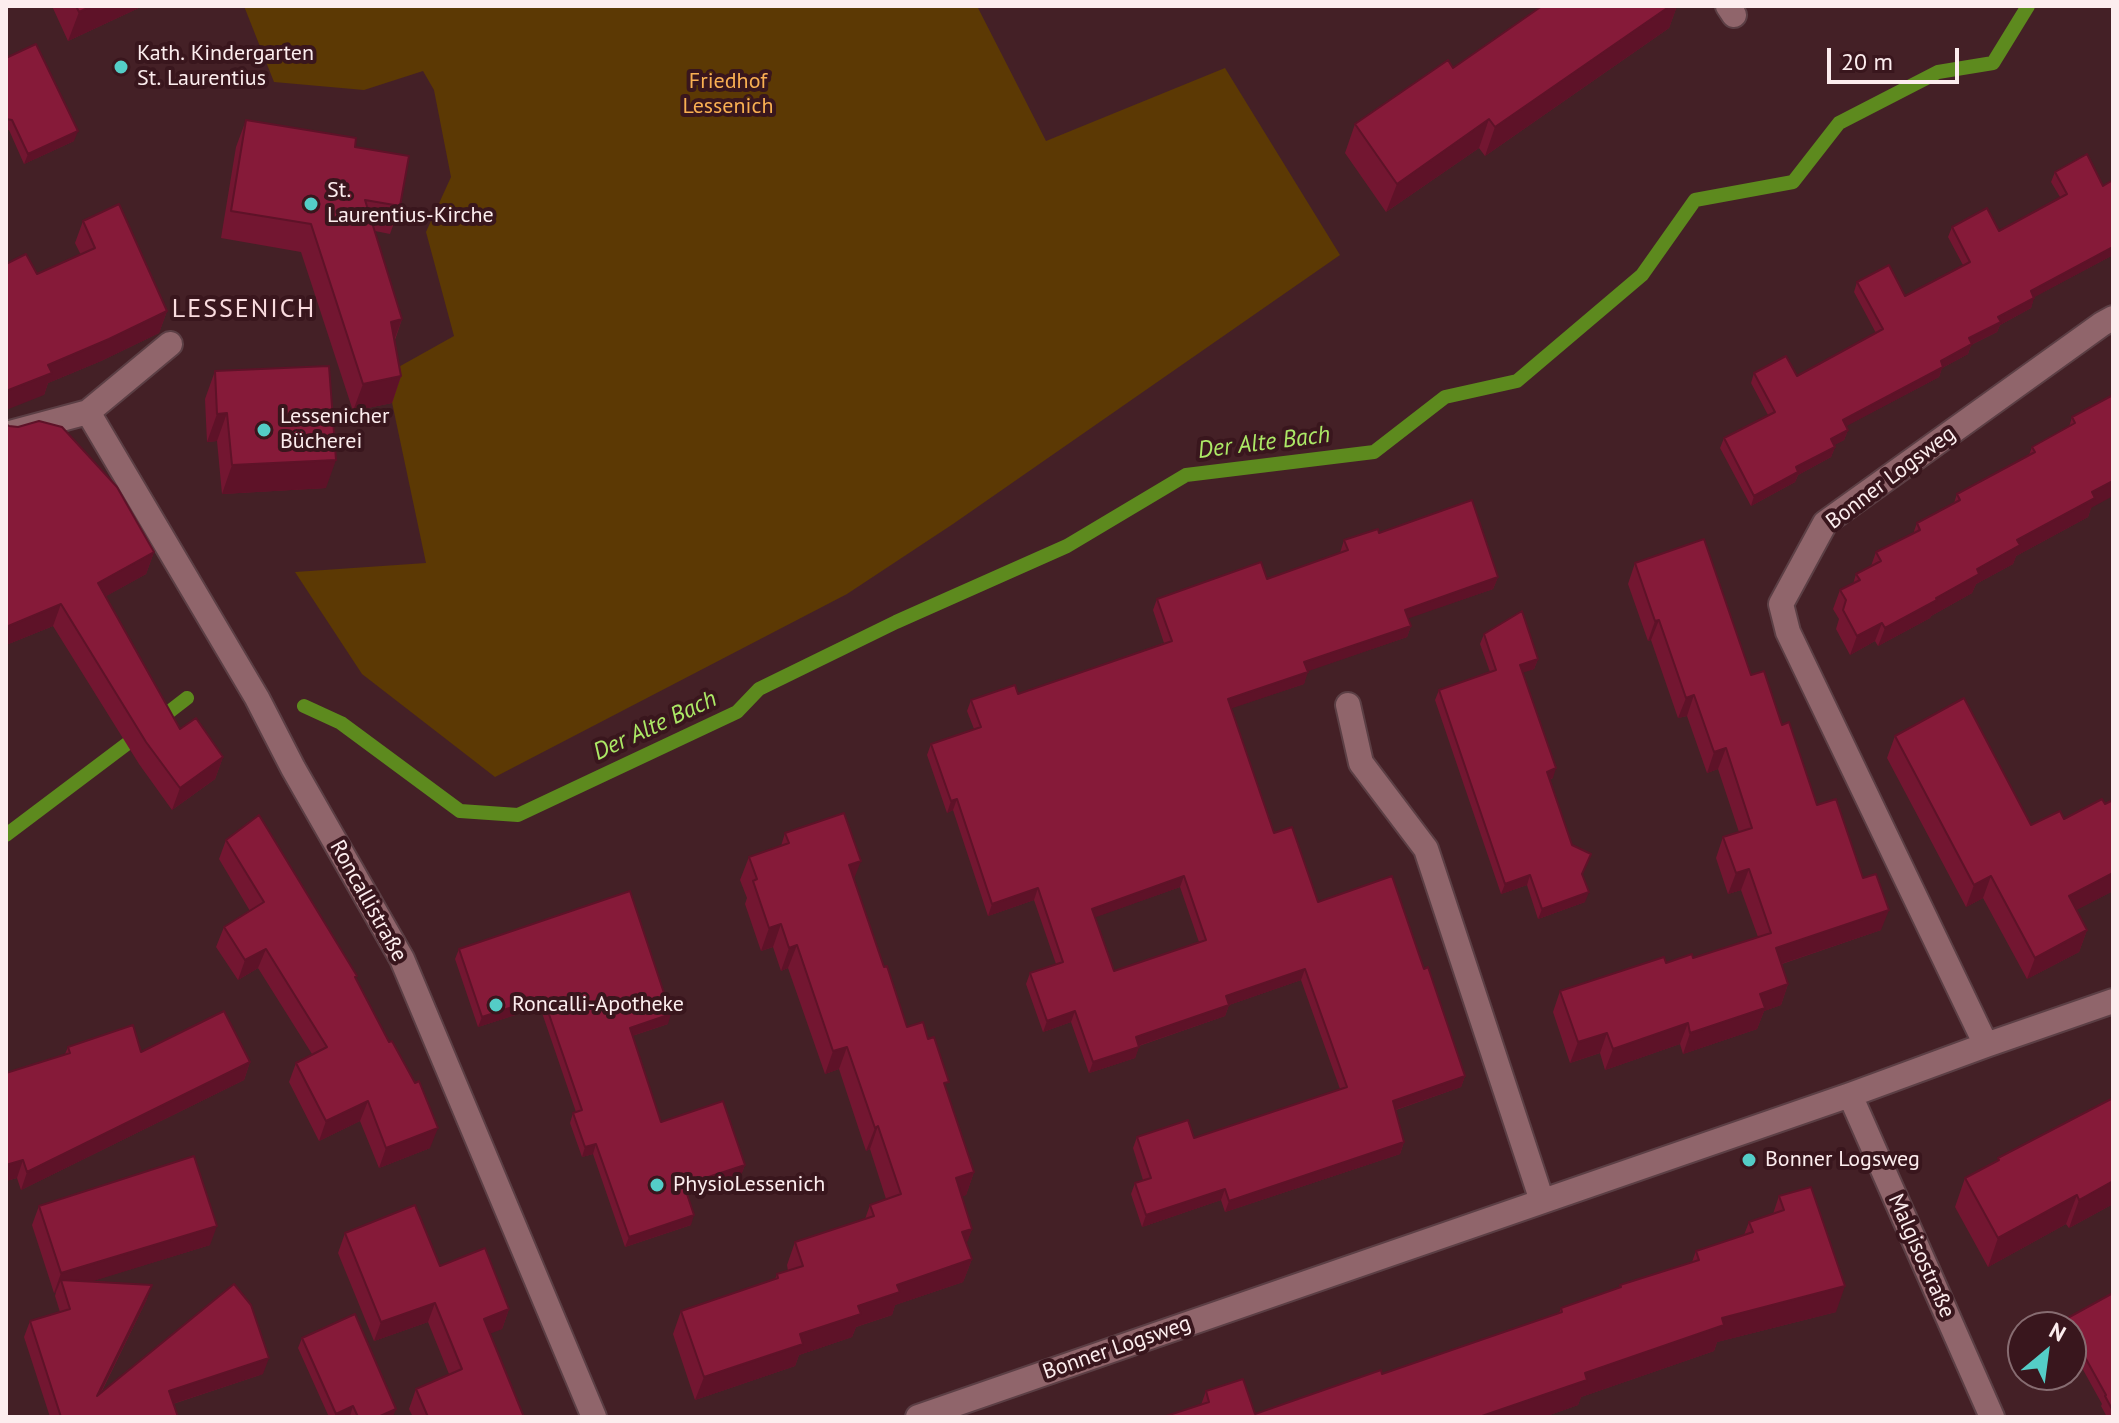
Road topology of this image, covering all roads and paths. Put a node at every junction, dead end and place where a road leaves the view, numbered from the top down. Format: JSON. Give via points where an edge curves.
{"nodes":[{"id":1,"x":2113,"y":318,"type":"edge"},
{"id":2,"x":170,"y":344,"type":"dead end"},
{"id":3,"x":88,"y":412,"type":"junction"},
{"id":4,"x":6,"y":434,"type":"edge"},
{"id":5,"x":1348,"y":705,"type":"dead end"},
{"id":6,"x":2113,"y":1001,"type":"edge"},
{"id":7,"x":1986,"y":1045,"type":"junction"},
{"id":8,"x":1850,"y":1095,"type":"junction"},
{"id":9,"x":1542,"y":1201,"type":"junction"},
{"id":10,"x":594,"y":1417,"type":"edge"},
{"id":11,"x":918,"y":1417,"type":"edge"},
{"id":12,"x":1992,"y":1417,"type":"edge"}],
"edges":[{"from":1,"to":7,"type":"street","name":"Bonner Logsweg","via":[[1825,523],[1781,604],[1788,632]]},
{"from":2,"to":3,"type":"street"},
{"from":3,"to":4,"type":"street"},
{"from":3,"to":10,"type":"street","name":"Roncallistraße","via":[[257,698],[402,959]]},
{"from":5,"to":9,"type":"street","via":[[1361,763],[1426,849]]},
{"from":6,"to":7,"type":"street","name":"Bonner Logsweg"},
{"from":7,"to":8,"type":"street","name":"Bonner Logsweg"},
{"from":8,"to":9,"type":"street","name":"Bonner Logsweg"},
{"from":8,"to":12,"type":"street","name":"Malgisostraße"},
{"from":9,"to":11,"type":"street","name":"Bonner Logsweg"}]}
